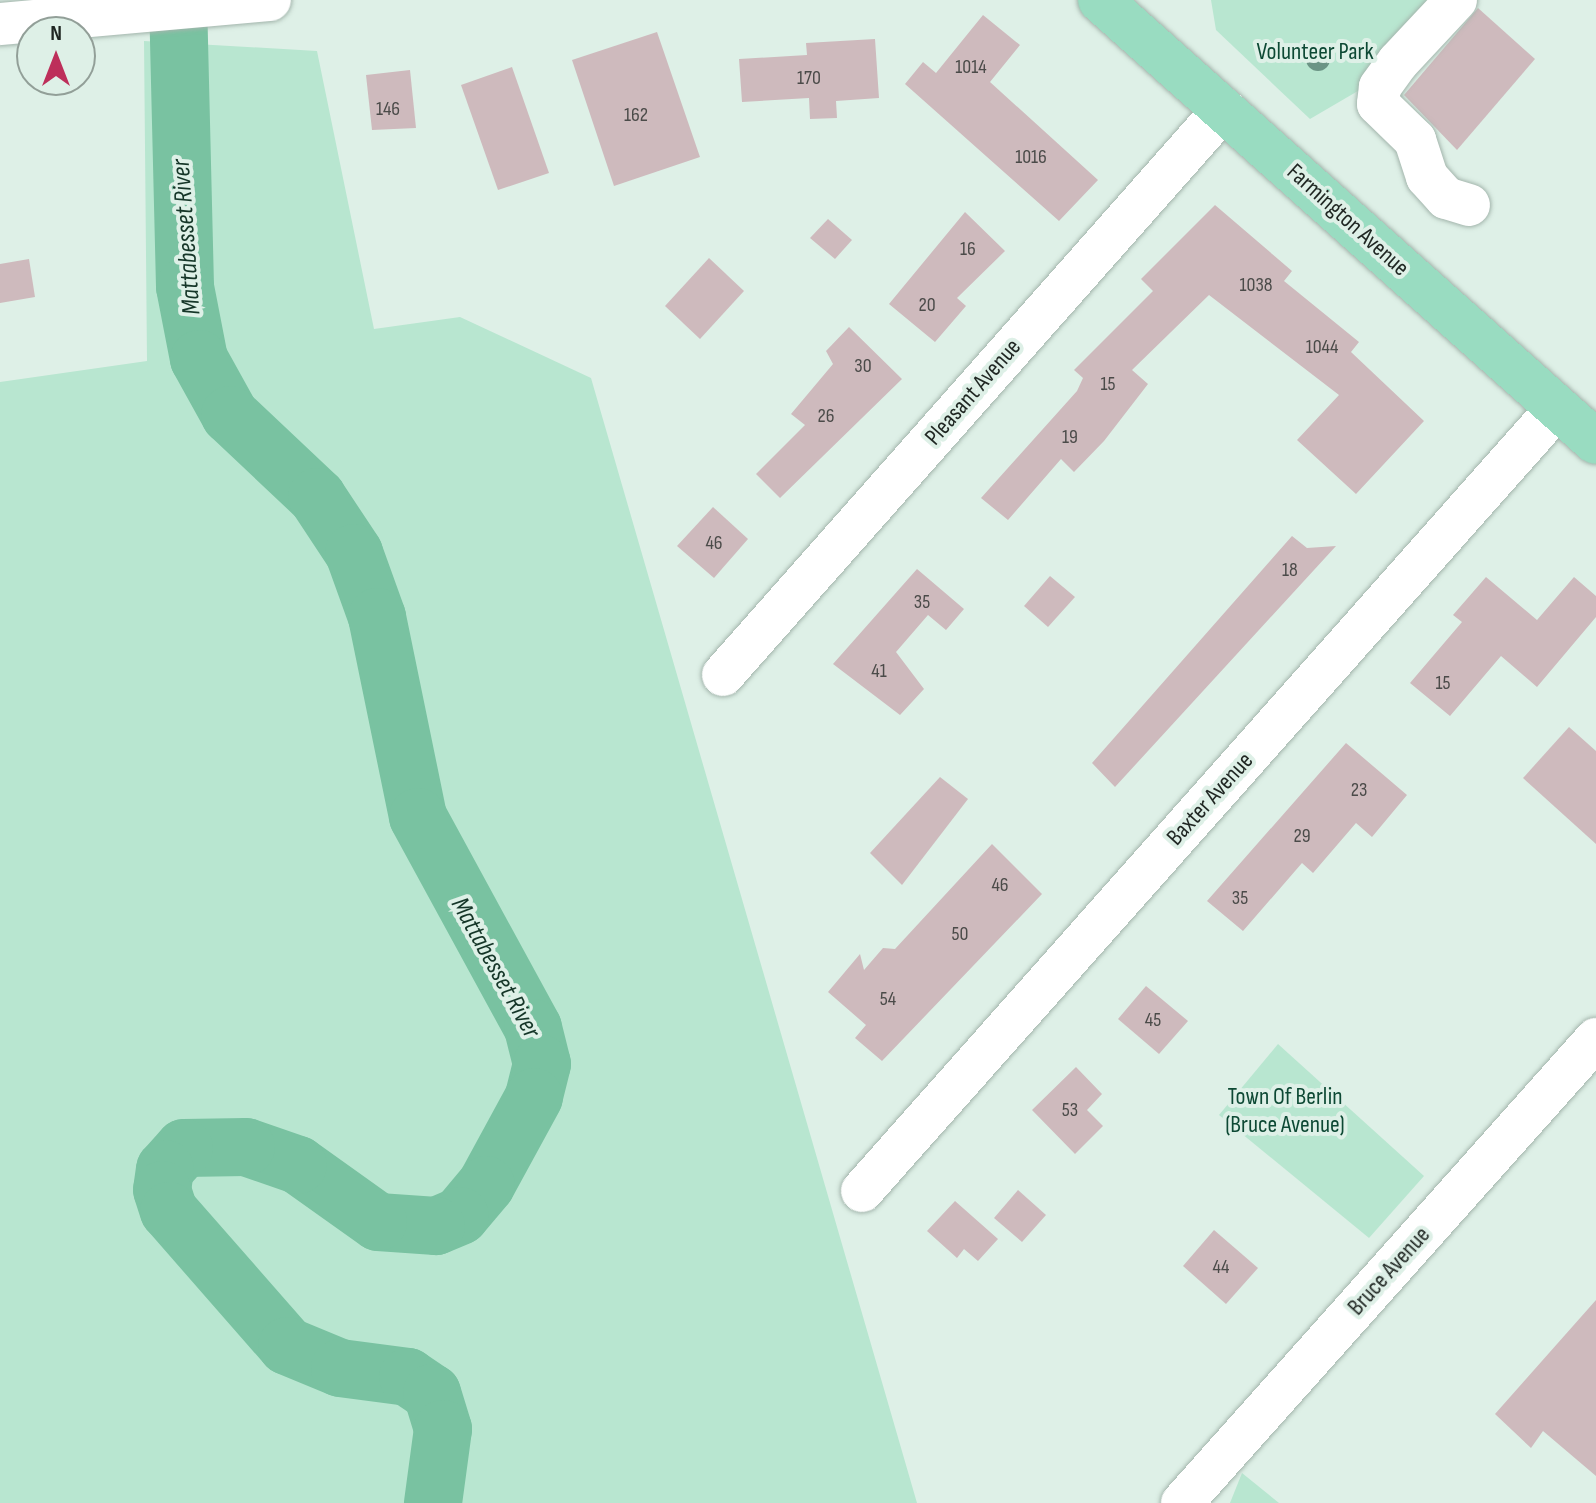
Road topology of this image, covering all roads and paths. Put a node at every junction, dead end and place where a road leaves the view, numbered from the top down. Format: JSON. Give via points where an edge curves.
{"nodes":[{"id":1,"x":270,"y":0,"type":"edge"},
{"id":2,"x":1100,"y":0,"type":"edge"},
{"id":3,"x":1456,"y":0,"type":"edge"},
{"id":4,"x":0,"y":24,"type":"edge"},
{"id":5,"x":1224,"y":109,"type":"junction"},
{"id":6,"x":1469,"y":205,"type":"dead end"},
{"id":7,"x":1558,"y":407,"type":"junction"},
{"id":8,"x":1596,"y":442,"type":"edge"},
{"id":9,"x":723,"y":675,"type":"dead end"},
{"id":10,"x":1596,"y":1039,"type":"edge"},
{"id":11,"x":862,"y":1191,"type":"dead end"},
{"id":12,"x":1182,"y":1503,"type":"edge"}],
"edges":[{"from":1,"to":4,"type":"street"},
{"from":2,"to":5,"type":"main road","name":"Farmington Avenue"},
{"from":3,"to":6,"type":"street","via":[[1398,62],[1380,87],[1378,104],[1415,140],[1427,177],[1446,198]]},
{"from":5,"to":7,"type":"main road","name":"Farmington Avenue"},
{"from":5,"to":9,"type":"street","name":"Pleasant Avenue"},
{"from":7,"to":8,"type":"main road","name":"Farmington Avenue"},
{"from":7,"to":11,"type":"street","name":"Baxter Avenue"},
{"from":10,"to":12,"type":"street","name":"Bruce Avenue"}]}
